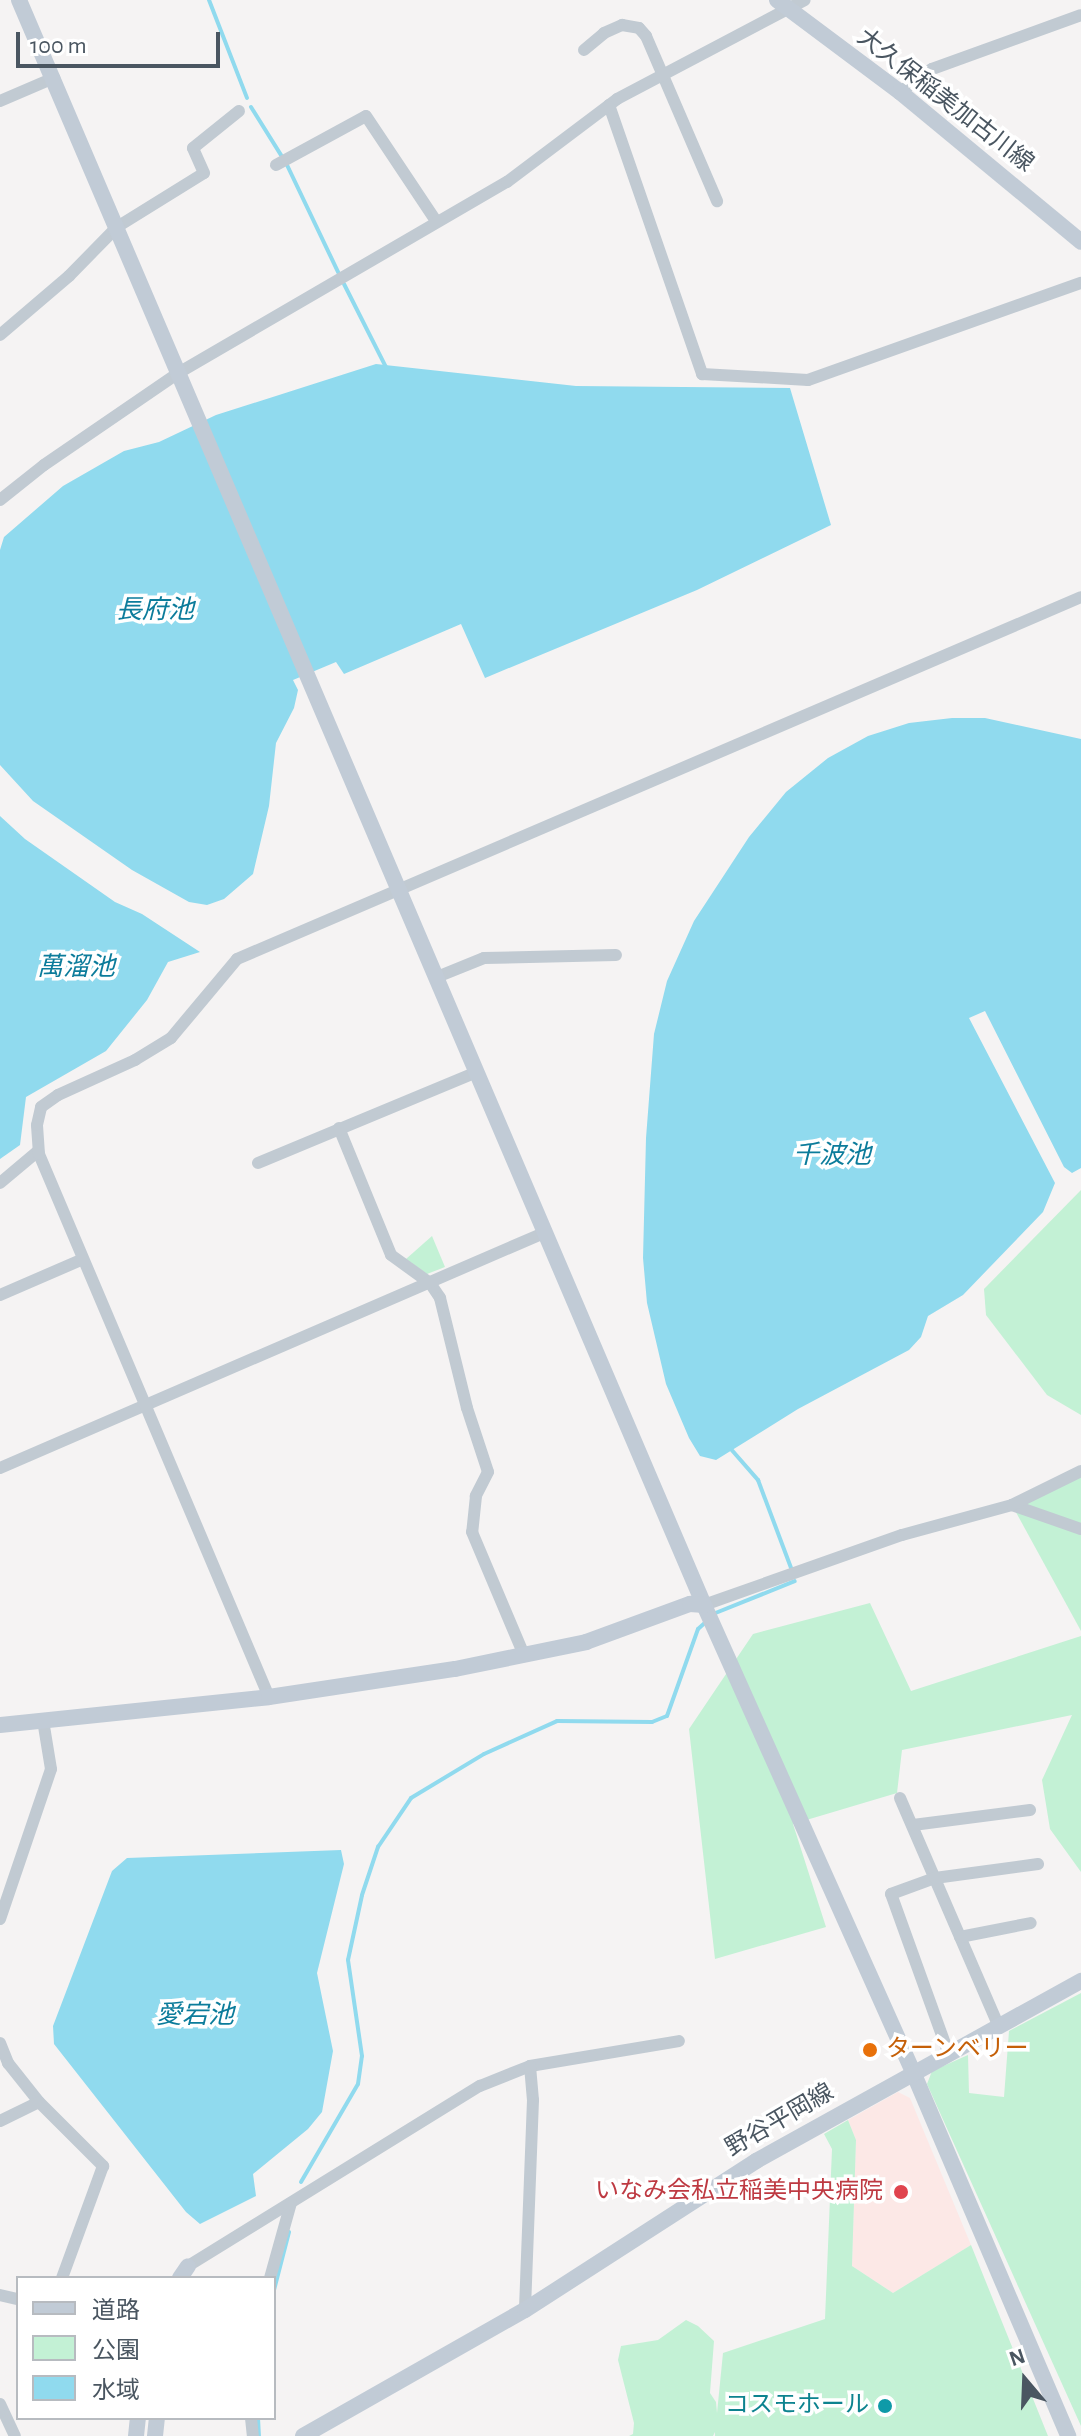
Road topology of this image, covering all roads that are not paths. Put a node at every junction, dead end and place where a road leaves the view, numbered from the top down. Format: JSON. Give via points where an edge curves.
{"nodes":[{"id":1,"x":19,"y":0,"type":"edge"},
{"id":2,"x":805,"y":0,"type":"edge"},
{"id":3,"x":781,"y":5,"type":"edge"},
{"id":4,"x":1081,"y":15,"type":"edge"},
{"id":5,"x":584,"y":50,"type":"dead end"},
{"id":6,"x":664,"y":72,"type":"junction"},
{"id":7,"x":54,"y":78,"type":"junction"},
{"id":8,"x":900,"y":92,"type":"junction"},
{"id":9,"x":0,"y":101,"type":"edge"},
{"id":10,"x":609,"y":105,"type":"junction"},
{"id":11,"x":239,"y":111,"type":"dead end"},
{"id":12,"x":276,"y":165,"type":"dead end"},
{"id":13,"x":717,"y":201,"type":"dead end"},
{"id":14,"x":436,"y":221,"type":"junction"},
{"id":15,"x":117,"y":227,"type":"junction"},
{"id":16,"x":1081,"y":242,"type":"edge"},
{"id":17,"x":1081,"y":283,"type":"edge"},
{"id":18,"x":0,"y":335,"type":"edge"},
{"id":19,"x":180,"y":372,"type":"junction"},
{"id":20,"x":0,"y":500,"type":"edge"},
{"id":21,"x":1081,"y":597,"type":"edge"},
{"id":22,"x":399,"y":889,"type":"junction"},
{"id":23,"x":616,"y":955,"type":"dead end"},
{"id":24,"x":437,"y":977,"type":"junction"},
{"id":25,"x":477,"y":1072,"type":"junction"},
{"id":26,"x":339,"y":1128,"type":"junction"},
{"id":27,"x":38,"y":1151,"type":"junction"},
{"id":28,"x":258,"y":1163,"type":"dead end"},
{"id":29,"x":0,"y":1183,"type":"edge"},
{"id":30,"x":546,"y":1232,"type":"junction"},
{"id":31,"x":83,"y":1259,"type":"junction"},
{"id":32,"x":430,"y":1283,"type":"junction"},
{"id":33,"x":0,"y":1295,"type":"edge"},
{"id":34,"x":147,"y":1405,"type":"junction"},
{"id":35,"x":0,"y":1468,"type":"edge"},
{"id":36,"x":1081,"y":1471,"type":"edge"},
{"id":37,"x":1012,"y":1505,"type":"junction"},
{"id":38,"x":1081,"y":1529,"type":"edge"},
{"id":39,"x":704,"y":1605,"type":"junction"},
{"id":40,"x":524,"y":1655,"type":"junction"},
{"id":41,"x":269,"y":1697,"type":"junction"},
{"id":42,"x":43,"y":1720,"type":"junction"},
{"id":43,"x":0,"y":1725,"type":"edge"},
{"id":44,"x":900,"y":1798,"type":"dead end"},
{"id":45,"x":1030,"y":1810,"type":"dead end"},
{"id":46,"x":913,"y":1825,"type":"junction"},
{"id":47,"x":1038,"y":1864,"type":"dead end"},
{"id":48,"x":935,"y":1878,"type":"junction"},
{"id":49,"x":6,"y":1888,"type":"edge"},
{"id":50,"x":0,"y":1919,"type":"edge"},
{"id":51,"x":1031,"y":1923,"type":"dead end"},
{"id":52,"x":960,"y":1937,"type":"junction"},
{"id":53,"x":1081,"y":1981,"type":"edge"},
{"id":54,"x":998,"y":2024,"type":"junction"},
{"id":55,"x":679,"y":2041,"type":"dead end"},
{"id":56,"x":0,"y":2043,"type":"edge"},
{"id":57,"x":948,"y":2052,"type":"junction"},
{"id":58,"x":530,"y":2066,"type":"junction"},
{"id":59,"x":913,"y":2072,"type":"junction"},
{"id":60,"x":39,"y":2102,"type":"junction"},
{"id":61,"x":0,"y":2121,"type":"edge"},
{"id":62,"x":291,"y":2203,"type":"junction"},
{"id":63,"x":184,"y":2272,"type":"edge"},
{"id":64,"x":63,"y":2276,"type":"edge"},
{"id":65,"x":271,"y":2276,"type":"edge"},
{"id":66,"x":525,"y":2310,"type":"junction"},
{"id":67,"x":0,"y":2404,"type":"edge"},
{"id":68,"x":15,"y":2436,"type":"edge"},
{"id":69,"x":303,"y":2436,"type":"edge"},
{"id":70,"x":1068,"y":2436,"type":"edge"}],
"edges":[{"from":1,"to":7,"type":"street"},
{"from":2,"to":3,"type":"street"},
{"from":3,"to":6,"type":"street"},
{"from":3,"to":8,"type":"street","name":"大久保稲美加古川線"},
{"from":4,"to":8,"type":"street","via":[[932,69]]},
{"from":5,"to":6,"type":"street","via":[[604,33],[632,26],[646,36]]},
{"from":6,"to":10,"type":"street"},
{"from":6,"to":13,"type":"street"},
{"from":7,"to":9,"type":"street"},
{"from":7,"to":15,"type":"street"},
{"from":8,"to":16,"type":"street","name":"大久保稲美加古川線"},
{"from":10,"to":14,"type":"street","via":[[507,182]]},
{"from":10,"to":17,"type":"street","via":[[702,374],[808,380]]},
{"from":11,"to":15,"type":"street","via":[[193,148],[204,173]]},
{"from":12,"to":14,"type":"street","via":[[366,116]]},
{"from":14,"to":19,"type":"street"},
{"from":15,"to":18,"type":"street"},
{"from":15,"to":19,"type":"street"},
{"from":19,"to":20,"type":"street"},
{"from":19,"to":22,"type":"street"},
{"from":21,"to":22,"type":"street"},
{"from":22,"to":24,"type":"street"},
{"from":22,"to":27,"type":"street","via":[[237,959],[171,1038],[41,1107]]},
{"from":23,"to":24,"type":"street","via":[[484,958]]},
{"from":24,"to":25,"type":"street"},
{"from":25,"to":26,"type":"street"},
{"from":25,"to":30,"type":"street"},
{"from":26,"to":28,"type":"street"},
{"from":26,"to":32,"type":"street","via":[[391,1255]]},
{"from":27,"to":29,"type":"street"},
{"from":27,"to":31,"type":"street"},
{"from":30,"to":32,"type":"street"},
{"from":30,"to":39,"type":"street"},
{"from":31,"to":33,"type":"street"},
{"from":31,"to":34,"type":"street"},
{"from":32,"to":34,"type":"street"},
{"from":32,"to":40,"type":"street","via":[[440,1298],[488,1472],[476,1496],[472,1532]]},
{"from":34,"to":35,"type":"street"},
{"from":34,"to":41,"type":"street"},
{"from":36,"to":37,"type":"street"},
{"from":37,"to":38,"type":"street"},
{"from":37,"to":39,"type":"street","via":[[902,1535]]},
{"from":39,"to":40,"type":"street","via":[[690,1604],[586,1642]]},
{"from":39,"to":59,"type":"street"},
{"from":40,"to":41,"type":"street"},
{"from":41,"to":42,"type":"street"},
{"from":42,"to":43,"type":"street"},
{"from":42,"to":49,"type":"street","via":[[51,1769]]},
{"from":44,"to":46,"type":"street"},
{"from":45,"to":46,"type":"street"},
{"from":46,"to":48,"type":"street"},
{"from":47,"to":48,"type":"street"},
{"from":48,"to":52,"type":"street"},
{"from":48,"to":57,"type":"street","via":[[891,1894]]},
{"from":49,"to":50,"type":"street"},
{"from":51,"to":52,"type":"street"},
{"from":52,"to":54,"type":"street"},
{"from":53,"to":54,"type":"street","name":"野谷平岡線"},
{"from":54,"to":57,"type":"street","name":"野谷平岡線"},
{"from":55,"to":58,"type":"street"},
{"from":56,"to":60,"type":"street","via":[[8,2063]]},
{"from":57,"to":59,"type":"street","name":"野谷平岡線"},
{"from":58,"to":62,"type":"street","via":[[480,2086]]},
{"from":58,"to":66,"type":"street"},
{"from":59,"to":66,"type":"street","name":"野谷平岡線","via":[[756,2161]]},
{"from":59,"to":70,"type":"street"},
{"from":60,"to":61,"type":"street"},
{"from":60,"to":64,"type":"street","via":[[103,2166]]},
{"from":62,"to":63,"type":"street"},
{"from":62,"to":65,"type":"street"},
{"from":66,"to":69,"type":"street","name":"野谷平岡線"},
{"from":67,"to":68,"type":"street"}]}
